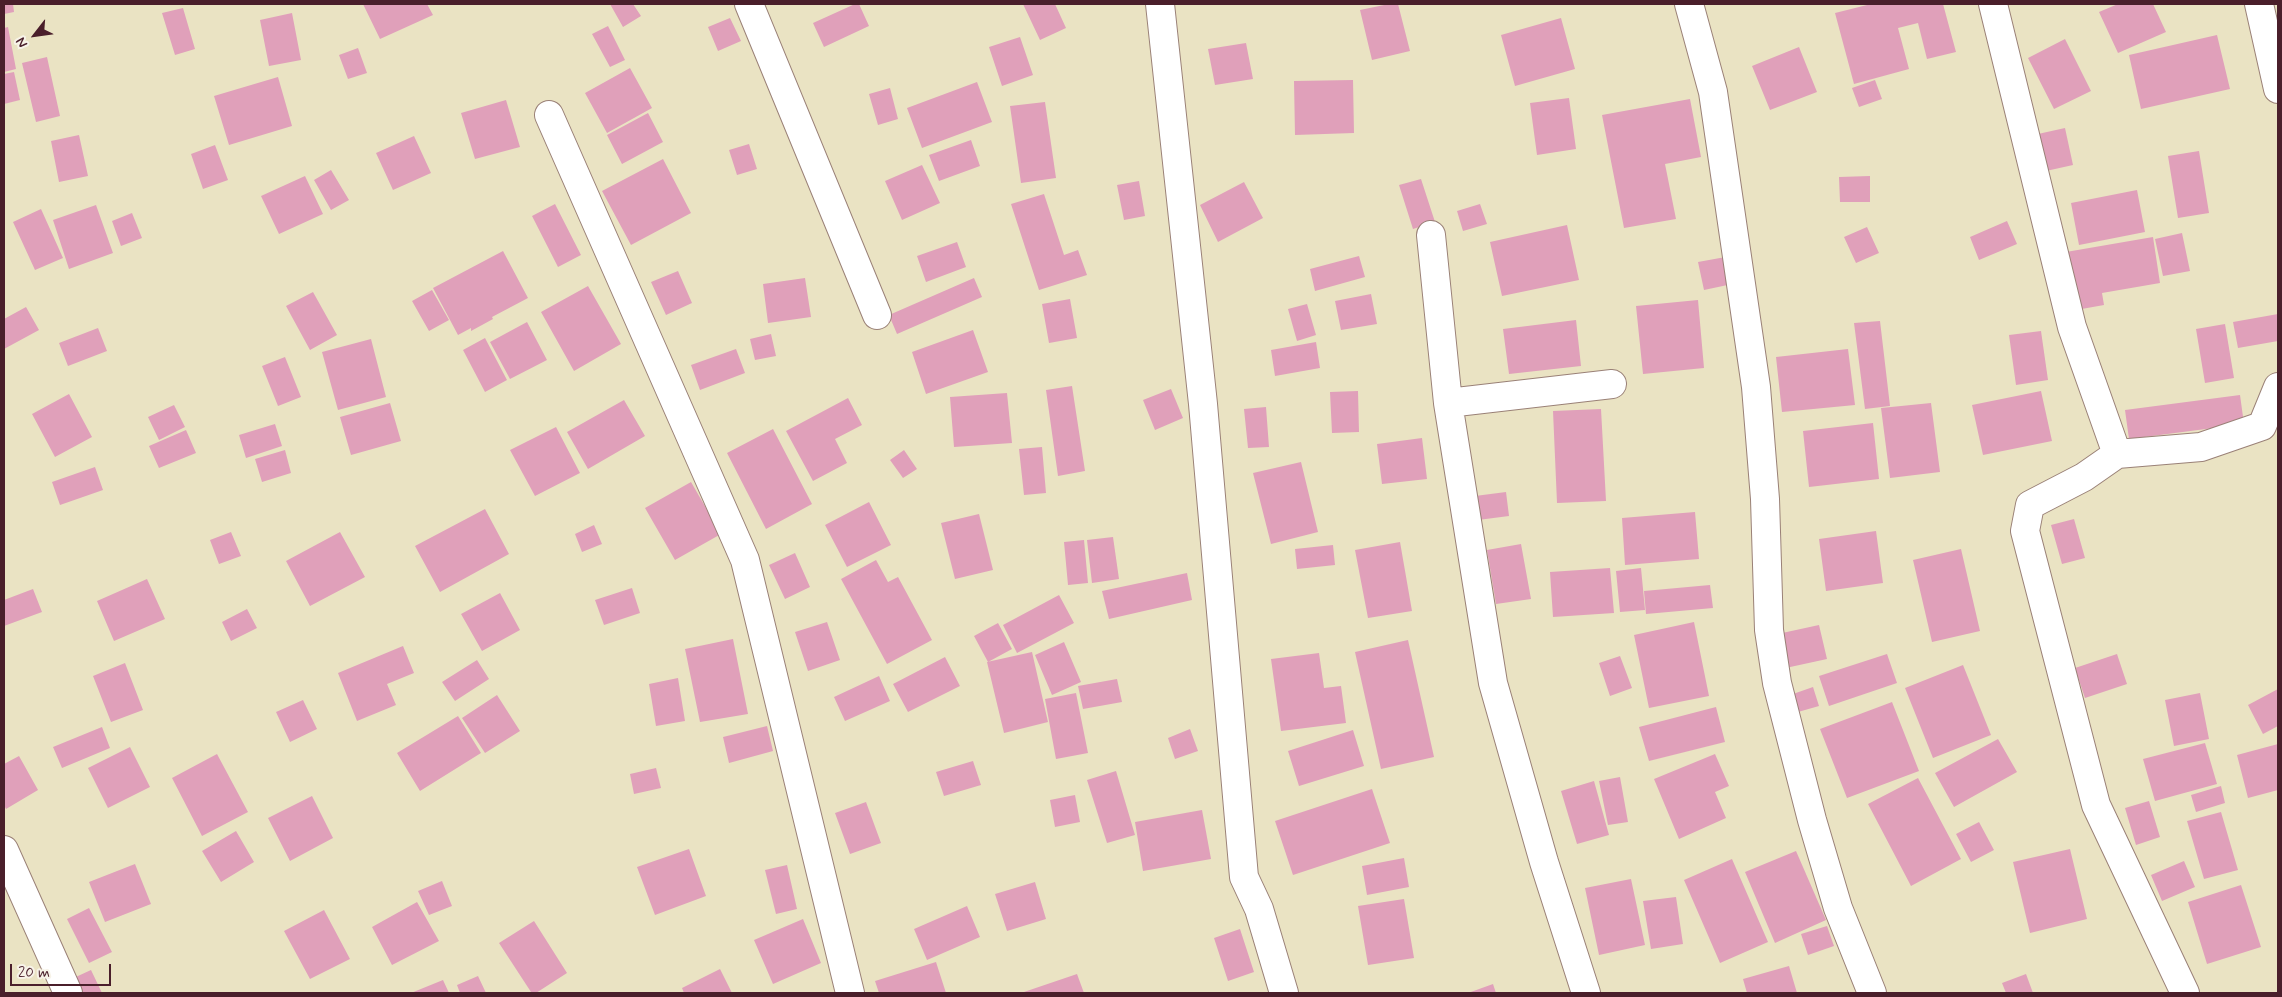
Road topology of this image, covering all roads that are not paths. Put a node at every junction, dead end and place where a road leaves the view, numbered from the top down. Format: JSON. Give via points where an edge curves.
{"nodes":[{"id":1,"x":749,"y":4,"type":"edge"},
{"id":2,"x":1160,"y":4,"type":"edge"},
{"id":3,"x":1690,"y":4,"type":"edge"},
{"id":4,"x":1993,"y":4,"type":"edge"},
{"id":5,"x":2259,"y":4,"type":"edge"},
{"id":6,"x":2278,"y":89,"type":"edge"},
{"id":7,"x":549,"y":115,"type":"dead end"},
{"id":8,"x":1430,"y":235,"type":"dead end"},
{"id":9,"x":877,"y":315,"type":"dead end"},
{"id":10,"x":1612,"y":384,"type":"dead end"},
{"id":11,"x":2278,"y":387,"type":"edge"},
{"id":12,"x":1448,"y":403,"type":"junction"},
{"id":13,"x":2117,"y":454,"type":"junction"},
{"id":14,"x":4,"y":850,"type":"edge"},
{"id":15,"x":68,"y":993,"type":"edge"},
{"id":16,"x":850,"y":993,"type":"edge"},
{"id":17,"x":1284,"y":993,"type":"edge"},
{"id":18,"x":1586,"y":993,"type":"edge"},
{"id":19,"x":1872,"y":993,"type":"edge"},
{"id":20,"x":2185,"y":993,"type":"edge"}],
"edges":[{"from":1,"to":9,"type":"street"},
{"from":2,"to":17,"type":"street","via":[[1203,404],[1244,877],[1259,909]]},
{"from":3,"to":19,"type":"street","via":[[1714,92],[1756,387],[1765,499],[1769,630],[1777,683],[1838,908]]},
{"from":4,"to":13,"type":"street","via":[[2072,327]]},
{"from":5,"to":6,"type":"street"},
{"from":7,"to":16,"type":"street","via":[[745,560]]},
{"from":8,"to":12,"type":"street"},
{"from":10,"to":12,"type":"street"},
{"from":11,"to":13,"type":"street","via":[[2262,426],[2201,447]]},
{"from":12,"to":18,"type":"street","via":[[1493,683],[1544,862]]},
{"from":13,"to":20,"type":"street","via":[[2084,477],[2030,505],[2025,531],[2096,805]]},
{"from":14,"to":15,"type":"street"}]}
